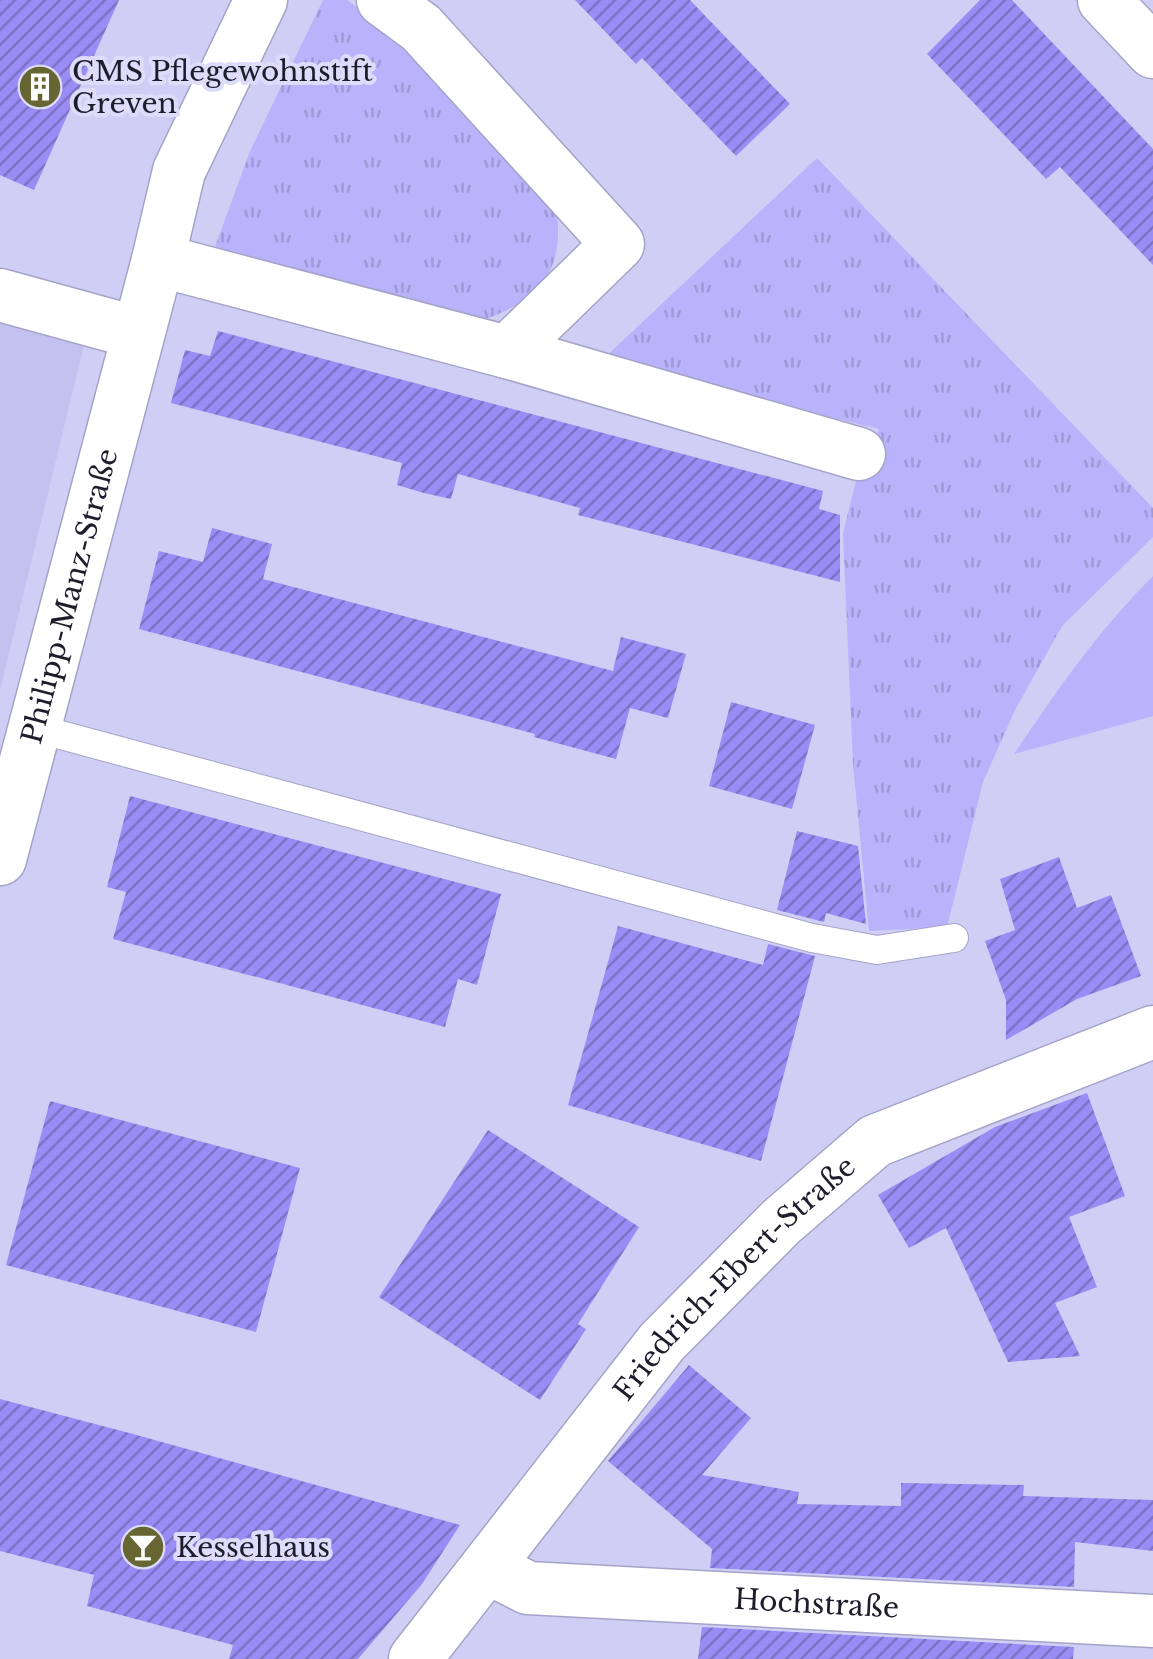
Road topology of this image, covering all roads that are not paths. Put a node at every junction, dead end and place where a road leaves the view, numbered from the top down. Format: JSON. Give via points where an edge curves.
{"nodes":[{"id":1,"x":260,"y":0,"type":"edge"},
{"id":2,"x":383,"y":0,"type":"edge"},
{"id":3,"x":1104,"y":0,"type":"edge"},
{"id":4,"x":1153,"y":52,"type":"edge"},
{"id":5,"x":158,"y":260,"type":"junction"},
{"id":6,"x":0,"y":295,"type":"edge"},
{"id":7,"x":138,"y":333,"type":"junction"},
{"id":8,"x":508,"y":352,"type":"junction"},
{"id":9,"x":859,"y":454,"type":"dead end"},
{"id":10,"x":35,"y":728,"type":"junction"},
{"id":11,"x":0,"y":859,"type":"edge"},
{"id":12,"x":954,"y":938,"type":"dead end"},
{"id":13,"x":1153,"y":1032,"type":"edge"},
{"id":14,"x":487,"y":1567,"type":"junction"},
{"id":15,"x":1153,"y":1621,"type":"edge"},
{"id":16,"x":415,"y":1659,"type":"edge"}],
"edges":[{"from":1,"to":5,"type":"street","name":"Philipp-Manz-Straße","via":[[179,171]]},
{"from":2,"to":8,"type":"street","via":[[421,28],[618,244]]},
{"from":3,"to":4,"type":"street"},
{"from":5,"to":7,"type":"street","name":"Philipp-Manz-Straße"},
{"from":5,"to":8,"type":"street"},
{"from":6,"to":7,"type":"street"},
{"from":7,"to":10,"type":"street","name":"Philipp-Manz-Straße"},
{"from":8,"to":9,"type":"street"},
{"from":10,"to":11,"type":"street","name":"Philipp-Manz-Straße"},
{"from":10,"to":12,"type":"lane","via":[[812,938],[876,950]]},
{"from":13,"to":14,"type":"street","name":"Friedrich-Ebert-Straße","via":[[875,1142],[781,1222],[662,1342]]},
{"from":14,"to":15,"type":"street","name":"Hochstraße","via":[[528,1588]]},
{"from":14,"to":16,"type":"street","name":"Friedrich-Ebert-Straße"}]}
